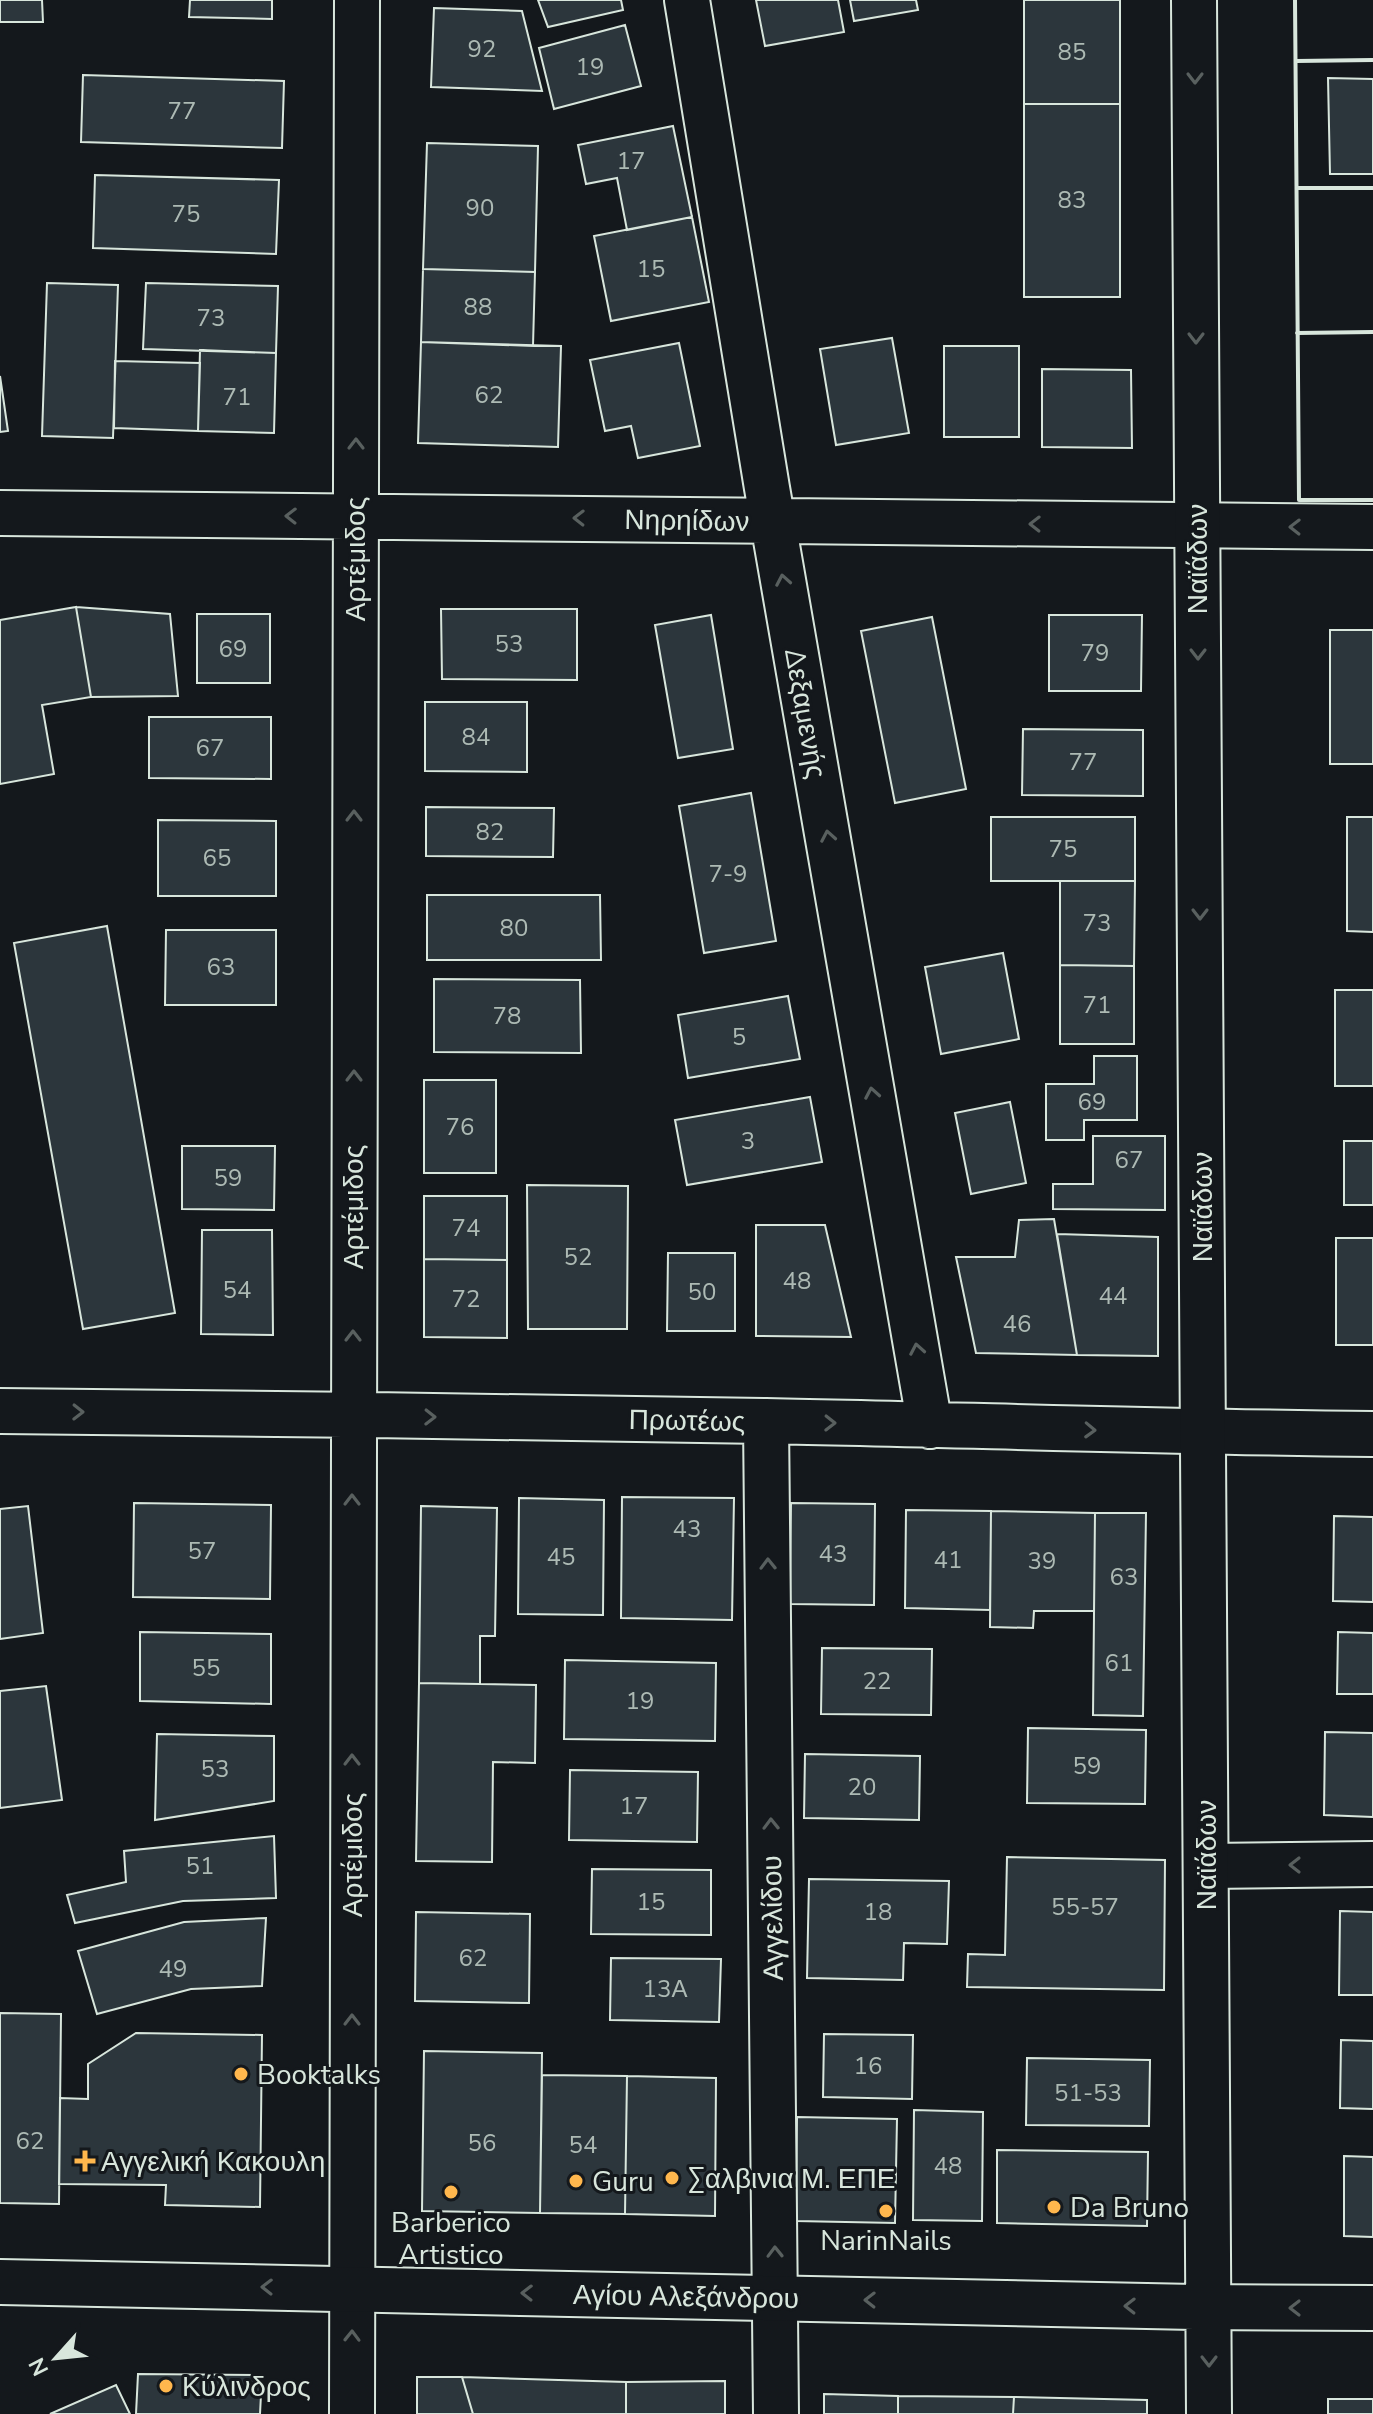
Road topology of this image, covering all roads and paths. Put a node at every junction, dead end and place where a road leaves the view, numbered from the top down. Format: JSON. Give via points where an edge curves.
{"nodes":[{"id":1,"x":357,"y":0,"type":"edge"},
{"id":2,"x":687,"y":0,"type":"edge"},
{"id":3,"x":1194,"y":0,"type":"edge"},
{"id":4,"x":0,"y":513,"type":"edge"},
{"id":5,"x":356,"y":516,"type":"junction"},
{"id":6,"x":773,"y":521,"type":"junction"},
{"id":7,"x":1198,"y":526,"type":"junction"},
{"id":8,"x":1373,"y":527,"type":"edge"},
{"id":9,"x":0,"y":1411,"type":"edge"},
{"id":10,"x":352,"y":1414,"type":"junction"},
{"id":11,"x":766,"y":1421,"type":"junction"},
{"id":12,"x":930,"y":1426,"type":"junction"},
{"id":13,"x":1203,"y":1433,"type":"junction"},
{"id":14,"x":1373,"y":1434,"type":"edge"},
{"id":15,"x":1373,"y":1864,"type":"edge"},
{"id":16,"x":1206,"y":1866,"type":"junction"},
{"id":17,"x":0,"y":2282,"type":"edge"},
{"id":18,"x":352,"y":2289,"type":"junction"},
{"id":19,"x":776,"y":2298,"type":"junction"},
{"id":20,"x":1208,"y":2307,"type":"junction"},
{"id":21,"x":1373,"y":2308,"type":"edge"},
{"id":22,"x":352,"y":2414,"type":"edge"},
{"id":23,"x":776,"y":2414,"type":"edge"},
{"id":24,"x":1209,"y":2414,"type":"edge"}],
"edges":[{"from":5,"to":1,"type":"street","name":"Αρτέμιδος","one_way":true},
{"from":2,"to":6,"type":"street","name":"Δεξαμενής"},
{"from":3,"to":7,"type":"street","name":"Ναϊάδων","one_way":true},
{"from":5,"to":4,"type":"street","name":"Νηρηίδων","one_way":true},
{"from":6,"to":5,"type":"street","name":"Νηρηίδων","one_way":true},
{"from":10,"to":5,"type":"street","name":"Αρτέμιδος","one_way":true},
{"from":7,"to":6,"type":"street","name":"Νηρηίδων","one_way":true},
{"from":12,"to":6,"type":"street","name":"Δεξαμενής","one_way":true},
{"from":8,"to":7,"type":"street","name":"Νηρηίδων","one_way":true},
{"from":7,"to":13,"type":"street","name":"Ναϊάδων","one_way":true},
{"from":9,"to":10,"type":"street","name":"Πρωτέως","one_way":true},
{"from":10,"to":11,"type":"street","name":"Πρωτέως","one_way":true},
{"from":18,"to":10,"type":"street","name":"Αρτέμιδος","one_way":true},
{"from":11,"to":12,"type":"street","name":"Πρωτέως","one_way":true},
{"from":19,"to":11,"type":"street","name":"Αγγελίδου","one_way":true},
{"from":12,"to":13,"type":"street","name":"Πρωτέως","one_way":true},
{"from":13,"to":14,"type":"street","name":"Πρωτέως"},
{"from":13,"to":16,"type":"street","name":"Ναϊάδων"},
{"from":15,"to":16,"type":"street","one_way":true},
{"from":16,"to":20,"type":"street","name":"Ναϊάδων"},
{"from":18,"to":17,"type":"street","name":"Αγίου Αλεξάνδρου","one_way":true},
{"from":19,"to":18,"type":"street","name":"Αγίου Αλεξάνδρου","one_way":true},
{"from":22,"to":18,"type":"street","name":"Αρτέμιδος","one_way":true},
{"from":20,"to":19,"type":"street","name":"Αγίου Αλεξάνδρου","one_way":true},
{"from":19,"to":23,"type":"street","name":"Αγγελίδου"},
{"from":21,"to":20,"type":"street","name":"Αγίου Αλεξάνδρου","one_way":true},
{"from":20,"to":24,"type":"street","name":"Ναϊάδων","one_way":true}]}
